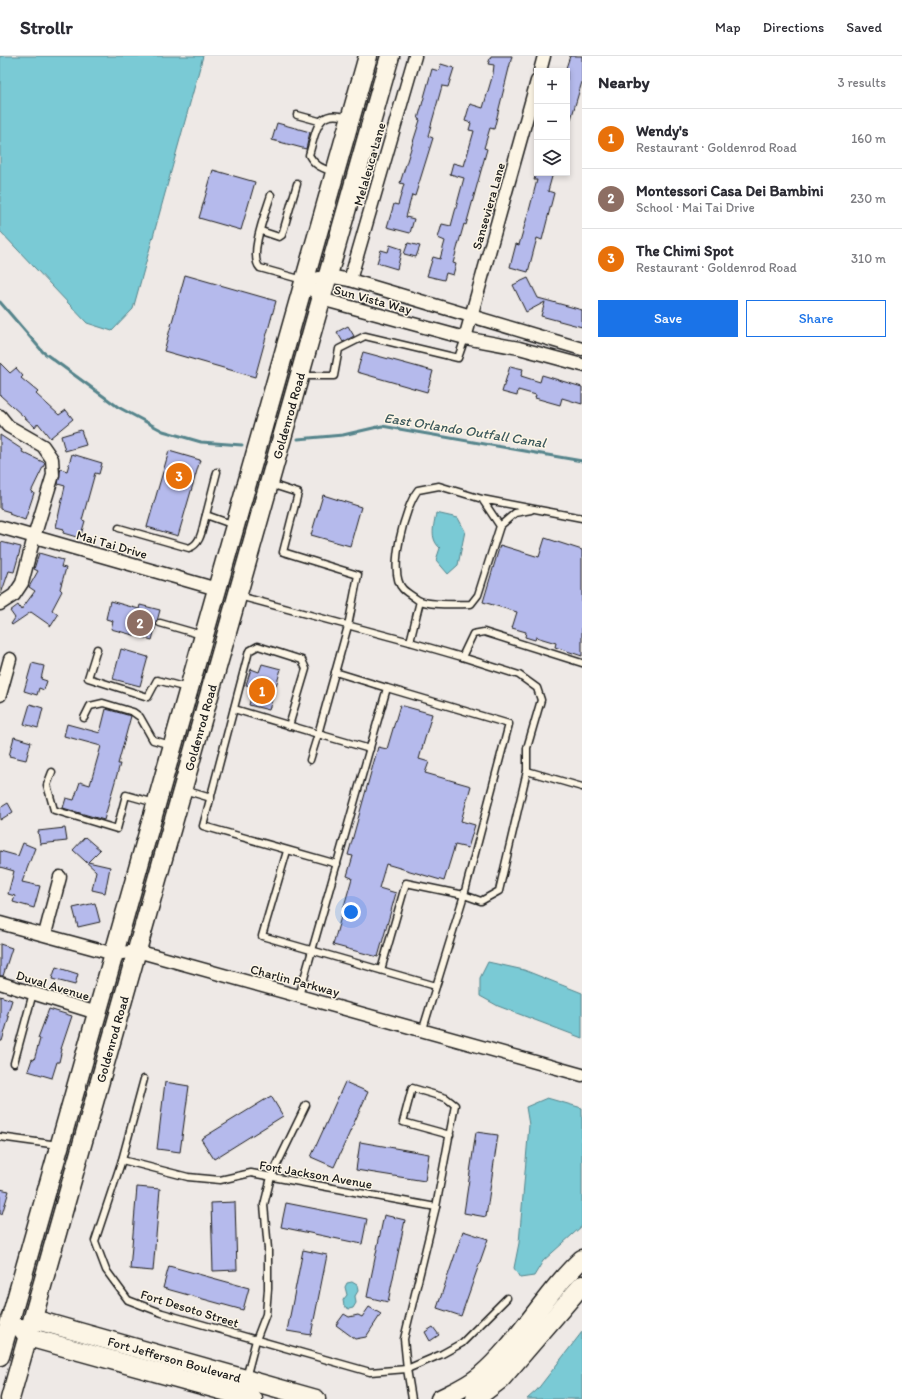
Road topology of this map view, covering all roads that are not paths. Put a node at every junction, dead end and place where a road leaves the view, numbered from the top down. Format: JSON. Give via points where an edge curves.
{"nodes":[{"id":1,"x":368,"y":56,"type":"edge"},
{"id":2,"x":390,"y":56,"type":"edge"},
{"id":3,"x":415,"y":56,"type":"edge"},
{"id":4,"x":544,"y":56,"type":"edge"},
{"id":5,"x":541,"y":68,"type":"edge"},
{"id":6,"x":534,"y":92,"type":"edge"},
{"id":7,"x":297,"y":115,"type":"dead end"},
{"id":8,"x":350,"y":118,"type":"junction"},
{"id":9,"x":319,"y":121,"type":"junction"},
{"id":10,"x":335,"y":173,"type":"junction"},
{"id":11,"x":297,"y":184,"type":"dead end"},
{"id":12,"x":271,"y":195,"type":"dead end"},
{"id":13,"x":261,"y":231,"type":"junction"},
{"id":14,"x":328,"y":276,"type":"junction"},
{"id":15,"x":350,"y":280,"type":"junction"},
{"id":16,"x":305,"y":281,"type":"junction"},
{"id":17,"x":321,"y":299,"type":"junction"},
{"id":18,"x":472,"y":315,"type":"junction"},
{"id":19,"x":465,"y":338,"type":"junction"},
{"id":20,"x":582,"y":349,"type":"edge"},
{"id":21,"x":582,"y":365,"type":"edge"},
{"id":22,"x":299,"y":376,"type":"junction"},
{"id":23,"x":0,"y":416,"type":"edge"},
{"id":24,"x":217,"y":472,"type":"dead end"},
{"id":25,"x":269,"y":484,"type":"junction"},
{"id":26,"x":244,"y":497,"type":"junction"},
{"id":27,"x":482,"y":499,"type":"junction"},
{"id":28,"x":534,"y":509,"type":"junction"},
{"id":29,"x":206,"y":516,"type":"junction"},
{"id":30,"x":582,"y":518,"type":"edge"},
{"id":31,"x":236,"y":525,"type":"junction"},
{"id":32,"x":500,"y":526,"type":"junction"},
{"id":33,"x":0,"y":527,"type":"edge"},
{"id":34,"x":119,"y":528,"type":"dead end"},
{"id":35,"x":34,"y":537,"type":"junction"},
{"id":36,"x":217,"y":588,"type":"junction"},
{"id":37,"x":237,"y":596,"type":"junction"},
{"id":38,"x":420,"y":601,"type":"junction"},
{"id":39,"x":0,"y":604,"type":"edge"},
{"id":40,"x":160,"y":623,"type":"dead end"},
{"id":41,"x":348,"y":626,"type":"junction"},
{"id":42,"x":204,"y":635,"type":"junction"},
{"id":43,"x":410,"y":642,"type":"junction"},
{"id":44,"x":97,"y":649,"type":"dead end"},
{"id":45,"x":462,"y":657,"type":"junction"},
{"id":46,"x":10,"y":659,"type":"dead end"},
{"id":47,"x":582,"y":663,"type":"edge"},
{"id":48,"x":335,"y":672,"type":"junction"},
{"id":49,"x":189,"y":688,"type":"junction"},
{"id":50,"x":387,"y":688,"type":"junction"},
{"id":51,"x":0,"y":695,"type":"edge"},
{"id":52,"x":209,"y":695,"type":"junction"},
{"id":53,"x":235,"y":708,"type":"junction"},
{"id":54,"x":84,"y":718,"type":"dead end"},
{"id":55,"x":289,"y":726,"type":"junction"},
{"id":56,"x":318,"y":734,"type":"junction"},
{"id":57,"x":173,"y":746,"type":"junction"},
{"id":58,"x":370,"y":749,"type":"junction"},
{"id":59,"x":310,"y":760,"type":"dead end"},
{"id":60,"x":527,"y":771,"type":"junction"},
{"id":61,"x":52,"y":772,"type":"dead end"},
{"id":62,"x":582,"y":787,"type":"edge"},
{"id":63,"x":182,"y":790,"type":"junction"},
{"id":64,"x":211,"y":798,"type":"junction"},
{"id":65,"x":156,"y":804,"type":"junction"},
{"id":66,"x":287,"y":851,"type":"junction"},
{"id":67,"x":337,"y":864,"type":"junction"},
{"id":68,"x":60,"y":877,"type":"dead end"},
{"id":69,"x":464,"y":895,"type":"junction"},
{"id":70,"x":0,"y":923,"type":"edge"},
{"id":71,"x":45,"y":934,"type":"junction"},
{"id":72,"x":312,"y":950,"type":"junction"},
{"id":73,"x":137,"y":951,"type":"junction"},
{"id":74,"x":114,"y":954,"type":"junction"},
{"id":75,"x":381,"y":970,"type":"junction"},
{"id":76,"x":0,"y":983,"type":"edge"},
{"id":77,"x":436,"y":986,"type":"junction"},
{"id":78,"x":34,"y":993,"type":"junction"},
{"id":79,"x":299,"y":996,"type":"junction"},
{"id":80,"x":97,"y":1013,"type":"junction"},
{"id":81,"x":423,"y":1029,"type":"junction"},
{"id":82,"x":14,"y":1063,"type":"dead end"},
{"id":83,"x":582,"y":1075,"type":"edge"},
{"id":84,"x":144,"y":1079,"type":"dead end"},
{"id":85,"x":306,"y":1105,"type":"dead end"},
{"id":86,"x":450,"y":1135,"type":"junction"},
{"id":87,"x":0,"y":1137,"type":"edge"},
{"id":88,"x":60,"y":1145,"type":"junction"},
{"id":89,"x":122,"y":1160,"type":"junction"},
{"id":90,"x":271,"y":1177,"type":"junction"},
{"id":91,"x":436,"y":1207,"type":"junction"},
{"id":92,"x":582,"y":1259,"type":"edge"},
{"id":93,"x":22,"y":1279,"type":"junction"},
{"id":94,"x":582,"y":1285,"type":"edge"},
{"id":95,"x":507,"y":1298,"type":"dead end"},
{"id":96,"x":33,"y":1318,"type":"junction"},
{"id":97,"x":9,"y":1323,"type":"junction"},
{"id":98,"x":28,"y":1337,"type":"junction"},
{"id":99,"x":256,"y":1340,"type":"junction"},
{"id":100,"x":0,"y":1356,"type":"edge"},
{"id":101,"x":407,"y":1369,"type":"junction"},
{"id":102,"x":246,"y":1378,"type":"junction"},
{"id":103,"x":245,"y":1398,"type":"edge"},
{"id":104,"x":1,"y":1399,"type":"edge"},
{"id":105,"x":10,"y":1399,"type":"edge"},
{"id":106,"x":316,"y":1399,"type":"edge"},
{"id":107,"x":412,"y":1399,"type":"edge"},
{"id":108,"x":440,"y":1399,"type":"edge"},
{"id":109,"x":475,"y":1399,"type":"edge"}],
"edges":[{"from":1,"to":8,"type":"main road","name":"Goldenrod Road"},
{"from":2,"to":14,"type":"main road","name":"Goldenrod Road"},
{"from":3,"to":15,"type":"street","name":"Melaleuca Lane"},
{"from":4,"to":5,"type":"street"},
{"from":6,"to":18,"type":"street","name":"Sanseviera Lane"},
{"from":7,"to":9,"type":"lane"},
{"from":8,"to":9,"type":"lane","via":[[335,114]]},
{"from":8,"to":10,"type":"main road","name":"Goldenrod Road"},
{"from":9,"to":10,"type":"lane","via":[[309,155],[319,168]]},
{"from":10,"to":16,"type":"main road","name":"Goldenrod Road"},
{"from":11,"to":13,"type":"lane","via":[[282,235]]},
{"from":12,"to":13,"type":"lane"},
{"from":13,"to":16,"type":"lane","via":[[255,252],[256,264],[260,268]]},
{"from":14,"to":15,"type":"street","name":"Sun Vista Way"},
{"from":14,"to":16,"type":"street","name":"Sun Vista Way"},
{"from":14,"to":17,"type":"main road","name":"Goldenrod Road"},
{"from":15,"to":18,"type":"street","name":"Sun Vista Way"},
{"from":16,"to":17,"type":"street","name":"Sun Vista Way"},
{"from":16,"to":26,"type":"main road","name":"Goldenrod Road"},
{"from":17,"to":19,"type":"street","name":"Sun Vista Way"},
{"from":17,"to":22,"type":"main road","name":"Goldenrod Road"},
{"from":18,"to":19,"type":"street","name":"Sanseviera Lane"},
{"from":18,"to":20,"type":"street","name":"Sun Vista Way"},
{"from":19,"to":21,"type":"street","name":"Sun Vista Way","via":[[519,348]]},
{"from":19,"to":22,"type":"lane","via":[[458,358],[365,336],[339,349],[334,376]]},
{"from":22,"to":25,"type":"main road","name":"Goldenrod Road"},
{"from":23,"to":35,"type":"street","via":[[8,426],[43,446],[52,459],[53,475]]},
{"from":24,"to":29,"type":"lane"},
{"from":25,"to":37,"type":"main road","name":"Goldenrod Road"},
{"from":25,"to":41,"type":"lane","via":[[298,493],[283,552],[358,575]]},
{"from":26,"to":31,"type":"main road","name":"Goldenrod Road"},
{"from":26,"to":37,"type":"main road","via":[[248,502],[232,562]]},
{"from":27,"to":28,"type":"lane"},
{"from":27,"to":32,"type":"lane"},
{"from":27,"to":38,"type":"lane","via":[[440,486],[418,490],[413,496],[399,537],[396,570],[402,589]]},
{"from":28,"to":30,"type":"lane"},
{"from":28,"to":32,"type":"lane","via":[[515,513]]},
{"from":29,"to":31,"type":"lane"},
{"from":29,"to":34,"type":"lane","via":[[199,540],[195,546],[188,548]]},
{"from":31,"to":36,"type":"main road","name":"Goldenrod Road"},
{"from":32,"to":38,"type":"lane","via":[[478,595],[471,604]]},
{"from":33,"to":35,"type":"street","name":"Mai Tai Drive"},
{"from":35,"to":36,"type":"street","name":"Mai Tai Drive"},
{"from":35,"to":39,"type":"street","via":[[22,583],[14,595]]},
{"from":36,"to":42,"type":"main road","name":"Goldenrod Road"},
{"from":36,"to":52,"type":"main road","via":[[225,603],[204,682]]},
{"from":37,"to":41,"type":"lane"},
{"from":37,"to":52,"type":"main road","name":"Goldenrod Road"},
{"from":38,"to":43,"type":"lane"},
{"from":40,"to":42,"type":"lane"},
{"from":41,"to":43,"type":"lane"},
{"from":41,"to":48,"type":"lane"},
{"from":42,"to":49,"type":"main road","name":"Goldenrod Road"},
{"from":43,"to":45,"type":"lane"},
{"from":44,"to":49,"type":"lane","via":[[88,678],[148,697],[157,680]]},
{"from":45,"to":47,"type":"lane","via":[[473,634],[484,632]]},
{"from":45,"to":60,"type":"lane","via":[[519,675],[537,688],[541,700],[527,748]]},
{"from":46,"to":51,"type":"street"},
{"from":48,"to":50,"type":"lane"},
{"from":48,"to":56,"type":"lane"},
{"from":49,"to":57,"type":"main road","name":"Goldenrod Road"},
{"from":50,"to":58,"type":"lane"},
{"from":50,"to":69,"type":"lane","via":[[509,724]]},
{"from":52,"to":63,"type":"main road","name":"Goldenrod Road"},
{"from":53,"to":55,"type":"lane"},
{"from":53,"to":55,"type":"lane","via":[[249,651],[258,646],[302,660],[306,669]]},
{"from":53,"to":64,"type":"lane"},
{"from":54,"to":57,"type":"lane","via":[[90,706],[103,703],[123,707],[140,717],[153,740]]},
{"from":55,"to":56,"type":"lane"},
{"from":56,"to":58,"type":"lane"},
{"from":56,"to":59,"type":"lane"},
{"from":57,"to":65,"type":"main road","name":"Goldenrod Road"},
{"from":58,"to":67,"type":"lane"},
{"from":60,"to":62,"type":"lane"},
{"from":60,"to":69,"type":"lane","via":[[499,891],[481,901]]},
{"from":61,"to":65,"type":"lane","via":[[47,785],[54,810],[117,829],[126,795]]},
{"from":63,"to":64,"type":"lane"},
{"from":63,"to":73,"type":"main road","name":"Goldenrod Road"},
{"from":64,"to":66,"type":"lane","via":[[203,826]]},
{"from":65,"to":74,"type":"main road","name":"Goldenrod Road"},
{"from":66,"to":67,"type":"lane"},
{"from":66,"to":72,"type":"lane","via":[[262,936]]},
{"from":67,"to":72,"type":"lane"},
{"from":68,"to":71,"type":"street"},
{"from":69,"to":75,"type":"lane","via":[[406,883]]},
{"from":69,"to":77,"type":"lane"},
{"from":70,"to":71,"type":"street","name":"Charlin Parkway"},
{"from":71,"to":74,"type":"street","name":"Charlin Parkway"},
{"from":72,"to":75,"type":"lane"},
{"from":72,"to":79,"type":"lane"},
{"from":73,"to":74,"type":"street","name":"Charlin Parkway"},
{"from":73,"to":79,"type":"street","name":"Charlin Parkway"},
{"from":73,"to":96,"type":"main road","name":"Goldenrod Road"},
{"from":74,"to":80,"type":"main road","name":"Goldenrod Road"},
{"from":75,"to":77,"type":"lane"},
{"from":76,"to":78,"type":"street","name":"Duval Avenue"},
{"from":77,"to":81,"type":"lane"},
{"from":78,"to":80,"type":"street","name":"Duval Avenue"},
{"from":78,"to":82,"type":"lane"},
{"from":79,"to":81,"type":"street","name":"Charlin Parkway"},
{"from":80,"to":88,"type":"main road","name":"Goldenrod Road"},
{"from":81,"to":83,"type":"street","name":"Charlin Parkway"},
{"from":84,"to":89,"type":"lane","name":"Fort Desoto Street"},
{"from":85,"to":90,"type":"lane"},
{"from":86,"to":86,"type":"lane","via":[[403,1122],[412,1088],[446,1098],[455,1105]]},
{"from":86,"to":91,"type":"lane"},
{"from":87,"to":88,"type":"lane"},
{"from":88,"to":93,"type":"main road","name":"Goldenrod Road"},
{"from":89,"to":90,"type":"lane","name":"Fort Jackson Avenue","via":[[188,1177],[220,1180],[251,1173]]},
{"from":89,"to":99,"type":"lane","name":"Fort Desoto Street","via":[[95,1241],[106,1270],[128,1300],[162,1313]]},
{"from":90,"to":91,"type":"lane","name":"Fort Jackson Avenue"},
{"from":90,"to":99,"type":"lane","via":[[264,1205],[268,1249],[266,1314]]},
{"from":91,"to":101,"type":"lane","via":[[404,1339]]},
{"from":92,"to":108,"type":"main road","via":[[480,1376]]},
{"from":93,"to":97,"type":"main road","name":"Goldenrod Road"},
{"from":93,"to":98,"type":"main road","via":[[18,1318],[21,1329]]},
{"from":94,"to":109,"type":"main road","via":[[501,1379]]},
{"from":95,"to":101,"type":"lane","name":"Fort Desoto Street","via":[[462,1343]]},
{"from":96,"to":98,"type":"main road","name":"Goldenrod Road"},
{"from":96,"to":102,"type":"main road","name":"Fort Jefferson Boulevard"},
{"from":97,"to":100,"type":"main road","name":"Goldenrod Road"},
{"from":97,"to":104,"type":"main road","via":[[15,1332],[17,1342]]},
{"from":98,"to":103,"type":"main road","name":"Fort Jefferson Boulevard"},
{"from":98,"to":105,"type":"main road","name":"Goldenrod Road"},
{"from":99,"to":101,"type":"lane","name":"Fort Desoto Street","via":[[370,1372]]},
{"from":99,"to":102,"type":"lane"},
{"from":101,"to":107,"type":"lane"},
{"from":102,"to":103,"type":"street"},
{"from":102,"to":106,"type":"main road","name":"Fort Jefferson Boulevard"}]}
